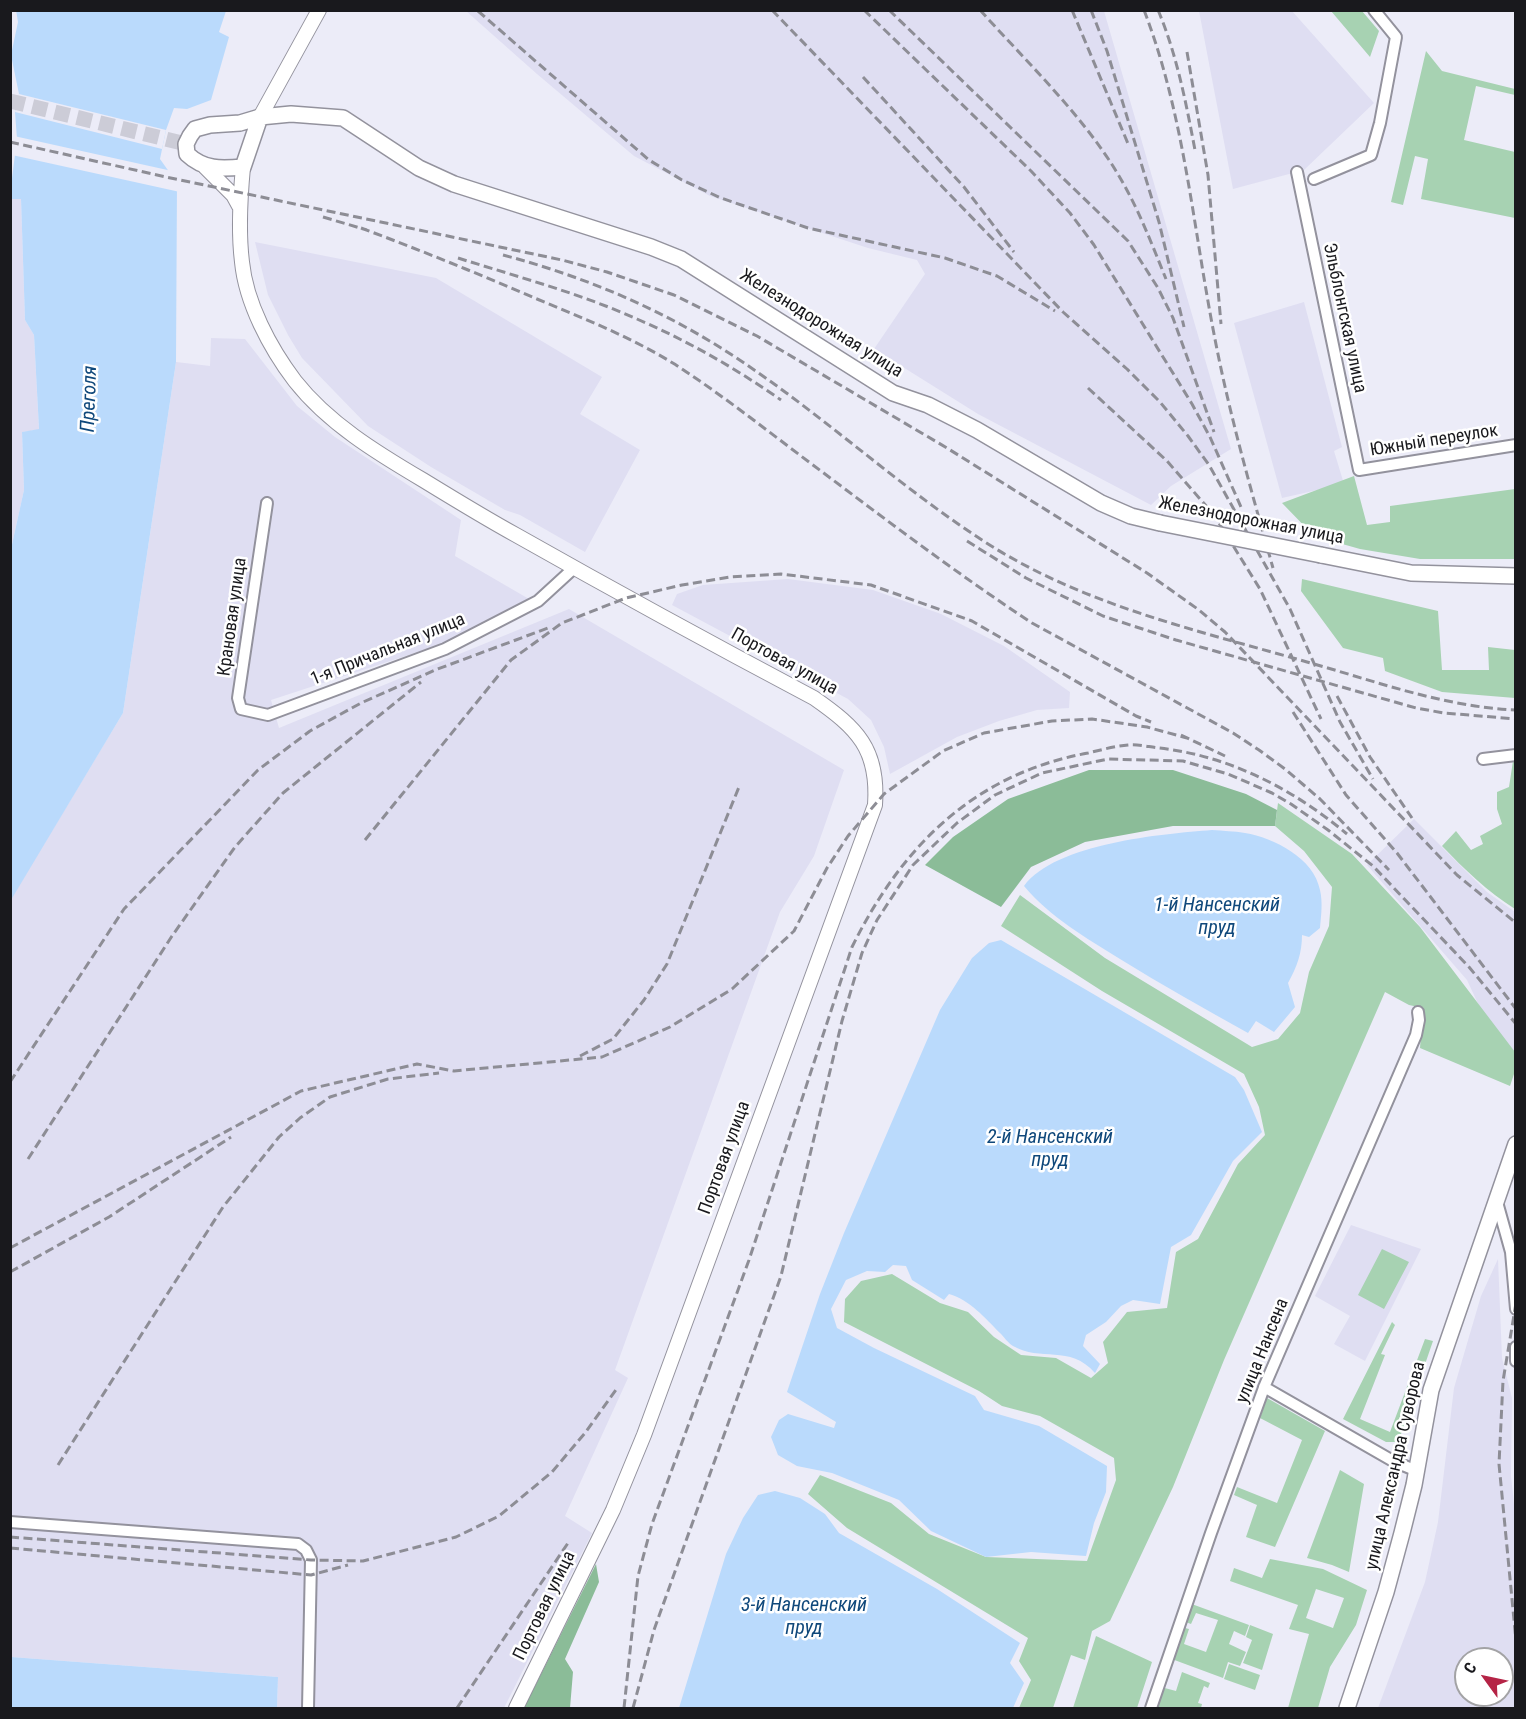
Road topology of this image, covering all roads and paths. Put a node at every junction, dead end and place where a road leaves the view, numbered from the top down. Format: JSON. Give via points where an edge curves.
{"nodes":[{"id":1,"x":319,"y":10,"type":"edge"},
{"id":2,"x":1374,"y":10,"type":"edge"},
{"id":3,"x":260,"y":117,"type":"junction"},
{"id":4,"x":205,"y":167,"type":"junction"},
{"id":5,"x":243,"y":167,"type":"junction"},
{"id":6,"x":1297,"y":172,"type":"dead end"},
{"id":7,"x":1314,"y":179,"type":"dead end"},
{"id":8,"x":239,"y":206,"type":"junction"},
{"id":9,"x":1515,"y":445,"type":"edge"},
{"id":10,"x":1359,"y":470,"type":"joint"},
{"id":11,"x":267,"y":503,"type":"dead end"},
{"id":12,"x":574,"y":568,"type":"junction"},
{"id":13,"x":1515,"y":576,"type":"edge"},
{"id":14,"x":268,"y":715,"type":"joint"},
{"id":15,"x":1515,"y":755,"type":"edge"},
{"id":16,"x":1483,"y":759,"type":"dead end"},
{"id":17,"x":1418,"y":1012,"type":"dead end"},
{"id":18,"x":1515,"y":1143,"type":"edge"},
{"id":19,"x":1496,"y":1198,"type":"junction"},
{"id":20,"x":1515,"y":1309,"type":"edge"},
{"id":21,"x":1515,"y":1347,"type":"edge"},
{"id":22,"x":1515,"y":1361,"type":"edge"},
{"id":23,"x":1264,"y":1387,"type":"junction"},
{"id":24,"x":1417,"y":1471,"type":"junction"},
{"id":25,"x":10,"y":1522,"type":"edge"},
{"id":26,"x":308,"y":1708,"type":"edge"},
{"id":27,"x":516,"y":1708,"type":"edge"},
{"id":28,"x":1151,"y":1708,"type":"edge"},
{"id":29,"x":1347,"y":1708,"type":"edge"}],
"edges":[{"from":1,"to":3,"type":"main road","name":"Портовая улица"},
{"from":2,"to":7,"type":"street","via":[[1396,37],[1371,155]]},
{"from":3,"to":4,"type":"main road","name":"Железнодорожная улица","via":[[195,129],[186,144],[186,154]]},
{"from":3,"to":5,"type":"main road","name":"Портовая улица"},
{"from":3,"to":13,"type":"main road","name":"Железнодорожная улица","bridge":true,"via":[[291,114],[343,118],[419,168],[454,184],[681,259],[893,393],[977,429],[1101,503],[1131,516],[1411,573]]},
{"from":4,"to":5,"type":"main road"},
{"from":4,"to":8,"type":"main road","name":"Железнодорожная улица"},
{"from":5,"to":8,"type":"main road","name":"Портовая улица"},
{"from":6,"to":10,"type":"street","name":"Эльблонгская улица"},
{"from":8,"to":12,"type":"main road","name":"Портовая улица","via":[[246,285],[275,350],[305,392],[390,461]]},
{"from":9,"to":10,"type":"street","name":"Южный переулок"},
{"from":11,"to":14,"type":"street","name":"Крановая улица","via":[[238,698],[241,709]]},
{"from":12,"to":14,"type":"street","name":"1-я Причальная улица","via":[[538,601],[445,649]]},
{"from":12,"to":27,"type":"main road","name":"Портовая улица","via":[[814,698],[836,714],[855,731],[868,751],[876,785],[875,805],[644,1436],[613,1510]]},
{"from":15,"to":16,"type":"street"},
{"from":17,"to":23,"type":"street","name":"улица Нансена","via":[[1416,1035]]},
{"from":18,"to":19,"type":"main road","name":"улица Александра Суворова"},
{"from":19,"to":20,"type":"street","via":[[1510,1252]]},
{"from":19,"to":24,"type":"main road","name":"улица Александра Суворова","via":[[1431,1390]]},
{"from":21,"to":22,"type":"street"},
{"from":23,"to":24,"type":"street"},
{"from":23,"to":28,"type":"street","name":"улица Нансена"},
{"from":24,"to":29,"type":"main road","name":"улица Александра Суворова","via":[[1386,1592]]},
{"from":25,"to":26,"type":"street","via":[[297,1544],[311,1560]]}]}
